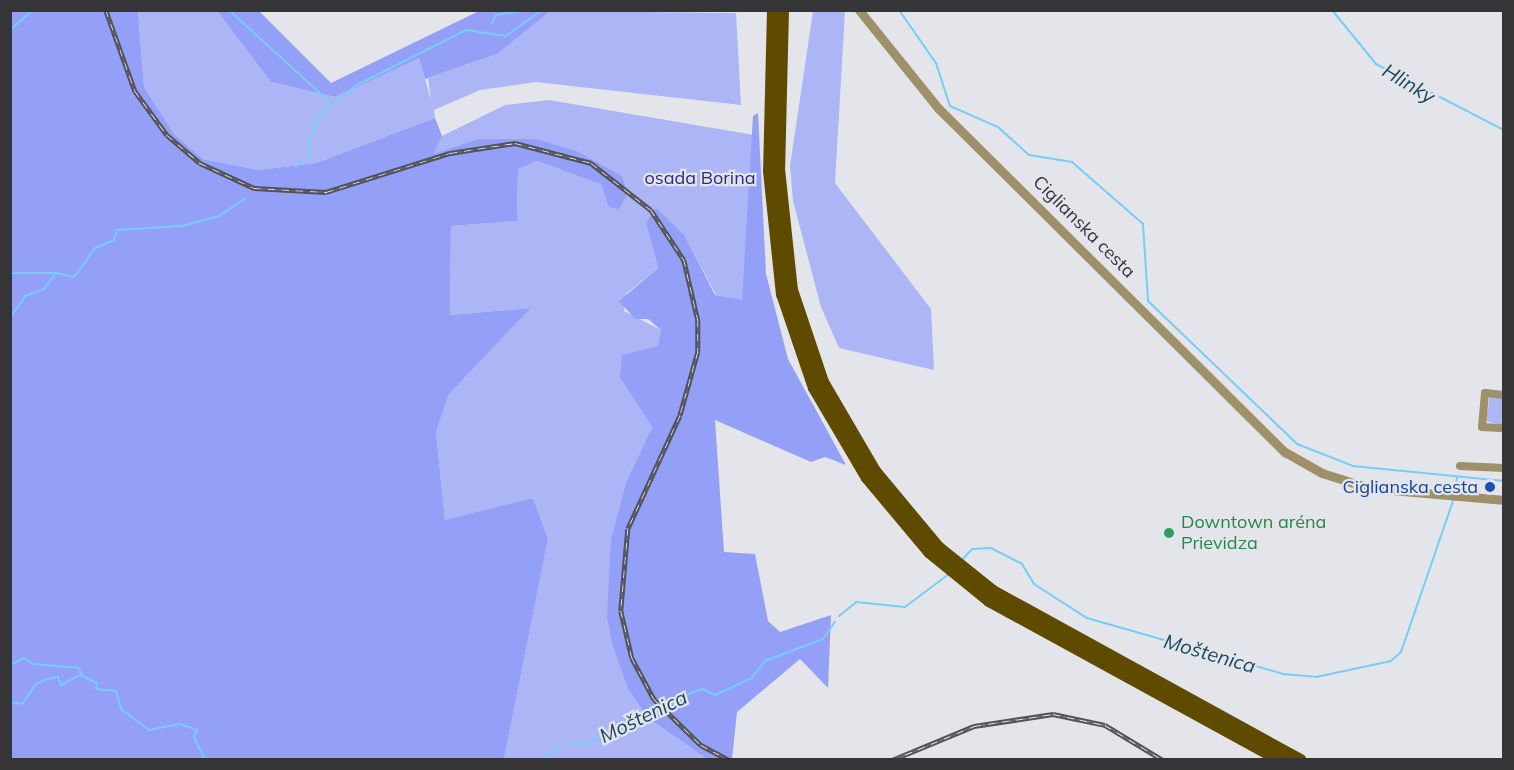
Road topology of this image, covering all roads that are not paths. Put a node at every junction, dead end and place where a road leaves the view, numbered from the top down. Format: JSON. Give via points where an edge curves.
{"nodes":[{"id":1,"x":773,"y":10,"type":"edge"},
{"id":2,"x":783,"y":10,"type":"edge"},
{"id":3,"x":859,"y":10,"type":"edge"},
{"id":4,"x":1503,"y":394,"type":"edge"},
{"id":5,"x":1503,"y":428,"type":"edge"},
{"id":6,"x":1460,"y":466,"type":"dead end"},
{"id":7,"x":1503,"y":468,"type":"edge"},
{"id":8,"x":1503,"y":500,"type":"edge"},
{"id":9,"x":946,"y":561,"type":"junction"},
{"id":10,"x":964,"y":577,"type":"junction"},
{"id":11,"x":1230,"y":729,"type":"junction"},
{"id":12,"x":1263,"y":759,"type":"edge"},
{"id":13,"x":1280,"y":759,"type":"edge"},
{"id":14,"x":1301,"y":759,"type":"edge"}],
"edges":[{"from":1,"to":9,"type":"main road","via":[[770,196],[778,274],[792,330],[837,431],[892,511]]},
{"from":2,"to":9,"type":"main road","via":[[780,186],[799,319],[816,368],[855,441],[899,504]]},
{"from":3,"to":8,"type":"street","name":"Ciglianska cesta","via":[[921,90],[1272,443],[1310,467],[1356,485]]},
{"from":4,"to":5,"type":"street","via":[[1485,393],[1482,427]]},
{"from":6,"to":7,"type":"street"},
{"from":9,"to":10,"type":"main road"},
{"from":10,"to":11,"type":"main road","via":[[1062,645]]},
{"from":10,"to":14,"type":"main road"},
{"from":11,"to":12,"type":"main road"},
{"from":11,"to":13,"type":"main road"}]}
